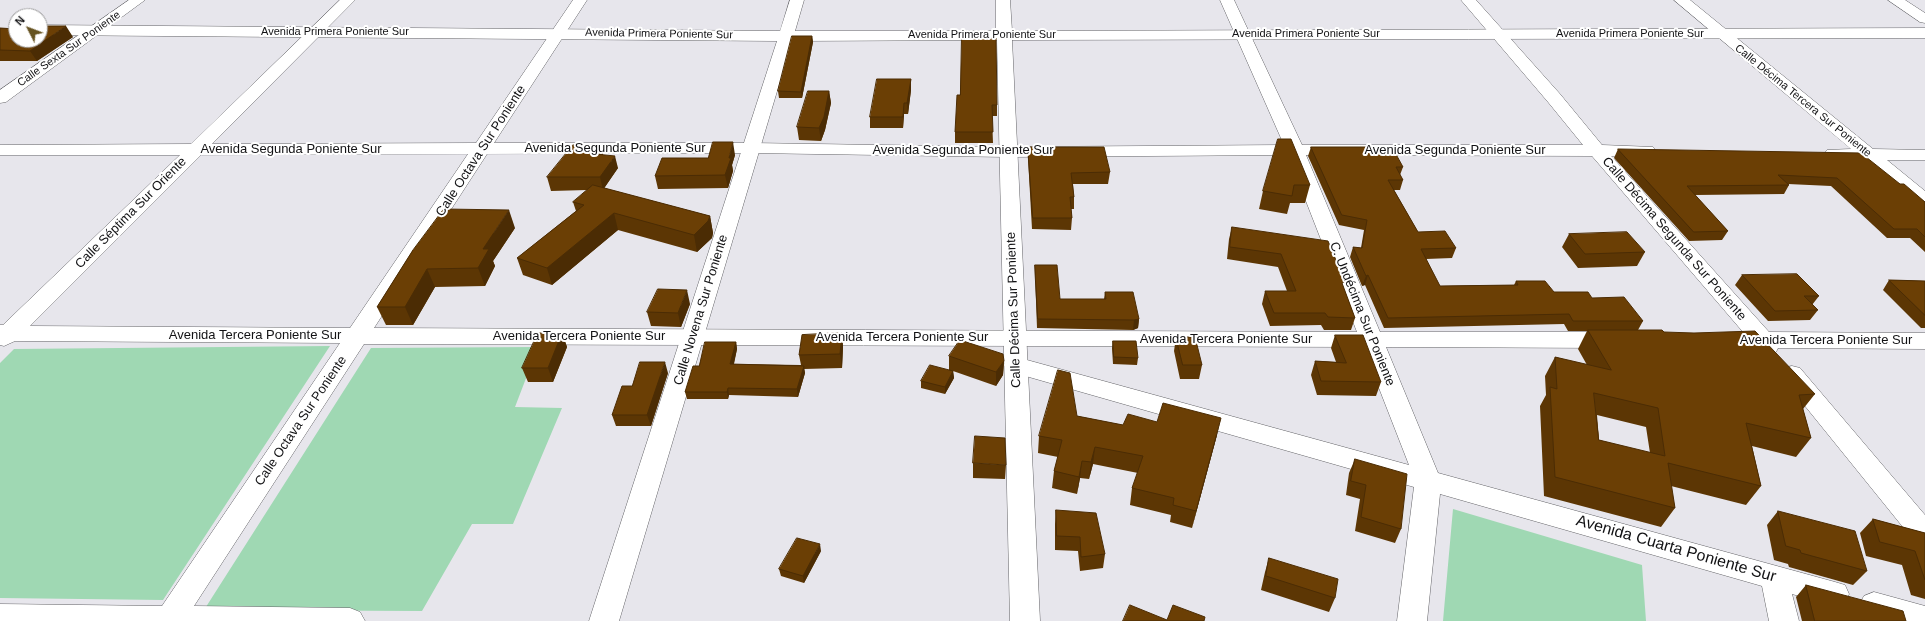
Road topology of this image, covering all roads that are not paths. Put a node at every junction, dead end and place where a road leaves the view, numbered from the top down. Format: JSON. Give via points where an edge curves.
{"nodes":[{"id":1,"x":138,"y":0,"type":"edge"},
{"id":2,"x":348,"y":0,"type":"edge"},
{"id":3,"x":580,"y":0,"type":"edge"},
{"id":4,"x":797,"y":0,"type":"edge"},
{"id":5,"x":1003,"y":0,"type":"edge"},
{"id":6,"x":1228,"y":0,"type":"edge"},
{"id":7,"x":1468,"y":0,"type":"edge"},
{"id":8,"x":1680,"y":0,"type":"edge"},
{"id":9,"x":1895,"y":0,"type":"edge"},
{"id":10,"x":1925,"y":19,"type":"edge"},
{"id":11,"x":48,"y":30,"type":"edge"},
{"id":12,"x":95,"y":30,"type":"junction"},
{"id":13,"x":316,"y":32,"type":"junction"},
{"id":14,"x":558,"y":33,"type":"junction"},
{"id":15,"x":1241,"y":33,"type":"junction"},
{"id":16,"x":1721,"y":33,"type":"junction"},
{"id":17,"x":1925,"y":33,"type":"edge"},
{"id":18,"x":1498,"y":34,"type":"junction"},
{"id":19,"x":1004,"y":35,"type":"junction"},
{"id":20,"x":786,"y":36,"type":"junction"},
{"id":21,"x":0,"y":98,"type":"edge"},
{"id":22,"x":483,"y":148,"type":"junction"},
{"id":23,"x":751,"y":148,"type":"junction"},
{"id":24,"x":196,"y":149,"type":"junction"},
{"id":25,"x":0,"y":150,"type":"edge"},
{"id":26,"x":1295,"y":150,"type":"junction"},
{"id":27,"x":1596,"y":150,"type":"junction"},
{"id":28,"x":1666,"y":151,"type":"edge"},
{"id":29,"x":1008,"y":152,"type":"junction"},
{"id":30,"x":1814,"y":154,"type":"edge"},
{"id":31,"x":1868,"y":154,"type":"junction"},
{"id":32,"x":1925,"y":155,"type":"edge"},
{"id":33,"x":1925,"y":201,"type":"edge"},
{"id":34,"x":3,"y":336,"type":"edge"},
{"id":35,"x":358,"y":336,"type":"junction"},
{"id":36,"x":693,"y":336,"type":"junction"},
{"id":37,"x":1015,"y":338,"type":"junction"},
{"id":38,"x":1373,"y":340,"type":"junction"},
{"id":39,"x":1636,"y":340,"type":"edge"},
{"id":40,"x":1715,"y":340,"type":"edge"},
{"id":41,"x":1763,"y":340,"type":"junction"},
{"id":42,"x":1925,"y":341,"type":"edge"},
{"id":43,"x":1016,"y":365,"type":"junction"},
{"id":44,"x":1428,"y":479,"type":"junction"},
{"id":45,"x":1925,"y":534,"type":"edge"},
{"id":46,"x":1774,"y":576,"type":"junction"},
{"id":47,"x":0,"y":617,"type":"edge"},
{"id":48,"x":1925,"y":619,"type":"edge"},
{"id":49,"x":169,"y":620,"type":"edge"},
{"id":50,"x":350,"y":621,"type":"edge"},
{"id":51,"x":604,"y":621,"type":"edge"},
{"id":52,"x":1025,"y":621,"type":"edge"},
{"id":53,"x":1412,"y":621,"type":"edge"},
{"id":54,"x":1784,"y":621,"type":"edge"}],
"edges":[{"from":1,"to":12,"type":"street","name":"Calle Sexta Sur Poniente"},
{"from":2,"to":13,"type":"street","name":"Calle Séptima Sur Oriente"},
{"from":3,"to":14,"type":"street","name":"Calle Octava Sur Poniente"},
{"from":4,"to":20,"type":"street","name":"Calle Novena Sur Poniente"},
{"from":5,"to":19,"type":"street","name":"Calle Décima Sur Poniente"},
{"from":6,"to":15,"type":"street","name":"C. Undécima Sur Poniente"},
{"from":7,"to":18,"type":"street","name":"Calle Décima Segunda Sur Poniente"},
{"from":8,"to":16,"type":"street","name":"Calle Décima Tercera Sur Poniente"},
{"from":9,"to":10,"type":"street"},
{"from":11,"to":12,"type":"street","name":"Avenida Primera Poniente Sur"},
{"from":12,"to":13,"type":"street","name":"Avenida Primera Poniente Sur"},
{"from":12,"to":21,"type":"street","name":"Calle Sexta Sur Poniente"},
{"from":13,"to":14,"type":"street","name":"Avenida Primera Poniente Sur"},
{"from":13,"to":24,"type":"street","name":"Calle Séptima Sur Oriente"},
{"from":14,"to":20,"type":"street","name":"Avenida Primera Poniente Sur"},
{"from":14,"to":22,"type":"street","name":"Calle Octava Sur Poniente"},
{"from":15,"to":18,"type":"street","name":"Avenida Primera Poniente Sur"},
{"from":15,"to":19,"type":"street","name":"Avenida Primera Poniente Sur"},
{"from":15,"to":26,"type":"street","name":"C. Undécima Sur Poniente"},
{"from":16,"to":17,"type":"street","name":"Avenida Primera Poniente Sur"},
{"from":16,"to":18,"type":"street","name":"Avenida Primera Poniente Sur"},
{"from":16,"to":31,"type":"street","name":"Calle Décima Tercera Sur Poniente"},
{"from":18,"to":27,"type":"street","name":"Calle Décima Segunda Sur Poniente"},
{"from":19,"to":20,"type":"street","name":"Avenida Primera Poniente Sur"},
{"from":19,"to":29,"type":"street","name":"Calle Décima Sur Poniente"},
{"from":20,"to":23,"type":"street","name":"Calle Novena Sur Poniente"},
{"from":22,"to":23,"type":"street","name":"Avenida Segunda Poniente Sur"},
{"from":22,"to":24,"type":"street","name":"Avenida Segunda Poniente Sur"},
{"from":22,"to":35,"type":"street","name":"Calle Octava Sur Poniente"},
{"from":23,"to":29,"type":"street","name":"Avenida Segunda Poniente Sur"},
{"from":23,"to":36,"type":"street","name":"Calle Novena Sur Poniente"},
{"from":24,"to":25,"type":"street","name":"Avenida Segunda Poniente Sur"},
{"from":24,"to":34,"type":"street","name":"Calle Séptima Sur Oriente"},
{"from":26,"to":27,"type":"street","name":"Avenida Segunda Poniente Sur"},
{"from":26,"to":29,"type":"street","name":"Avenida Segunda Poniente Sur"},
{"from":26,"to":38,"type":"street","name":"C. Undécima Sur Poniente"},
{"from":27,"to":28,"type":"street","name":"Avenida Segunda Poniente Sur"},
{"from":27,"to":41,"type":"street","name":"Calle Décima Segunda Sur Poniente"},
{"from":29,"to":37,"type":"street","name":"Calle Décima Sur Poniente"},
{"from":30,"to":31,"type":"street"},
{"from":31,"to":32,"type":"street"},
{"from":31,"to":33,"type":"street","name":"Calle Décima Tercera Sur Poniente"},
{"from":34,"to":35,"type":"street","name":"Avenida Tercera Poniente Sur"},
{"from":35,"to":36,"type":"street","name":"Avenida Tercera Poniente Sur"},
{"from":35,"to":49,"type":"street","name":"Calle Octava Sur Poniente"},
{"from":36,"to":37,"type":"street","name":"Avenida Tercera Poniente Sur"},
{"from":36,"to":51,"type":"street","name":"Calle Novena Sur Poniente"},
{"from":37,"to":38,"type":"street","name":"Avenida Tercera Poniente Sur"},
{"from":37,"to":43,"type":"street","name":"Calle Décima Sur Poniente"},
{"from":38,"to":39,"type":"street","name":"Avenida Tercera Poniente Sur"},
{"from":38,"to":44,"type":"street","name":"C. Undécima Sur Poniente"},
{"from":40,"to":41,"type":"street","name":"Avenida Tercera Poniente Sur"},
{"from":41,"to":42,"type":"street","name":"Avenida Tercera Poniente Sur"},
{"from":41,"to":45,"type":"street","name":"Calle Décima Segunda Sur Poniente"},
{"from":43,"to":44,"type":"street","name":"Avenida Cuarta Poniente Sur"},
{"from":43,"to":52,"type":"street","name":"Calle Décima Sur Poniente"},
{"from":44,"to":46,"type":"street","name":"Avenida Cuarta Poniente Sur"},
{"from":44,"to":53,"type":"street"},
{"from":46,"to":48,"type":"street","name":"Avenida Cuarta Poniente Sur"},
{"from":46,"to":54,"type":"street"},
{"from":47,"to":49,"type":"street"},
{"from":49,"to":50,"type":"street"}]}
